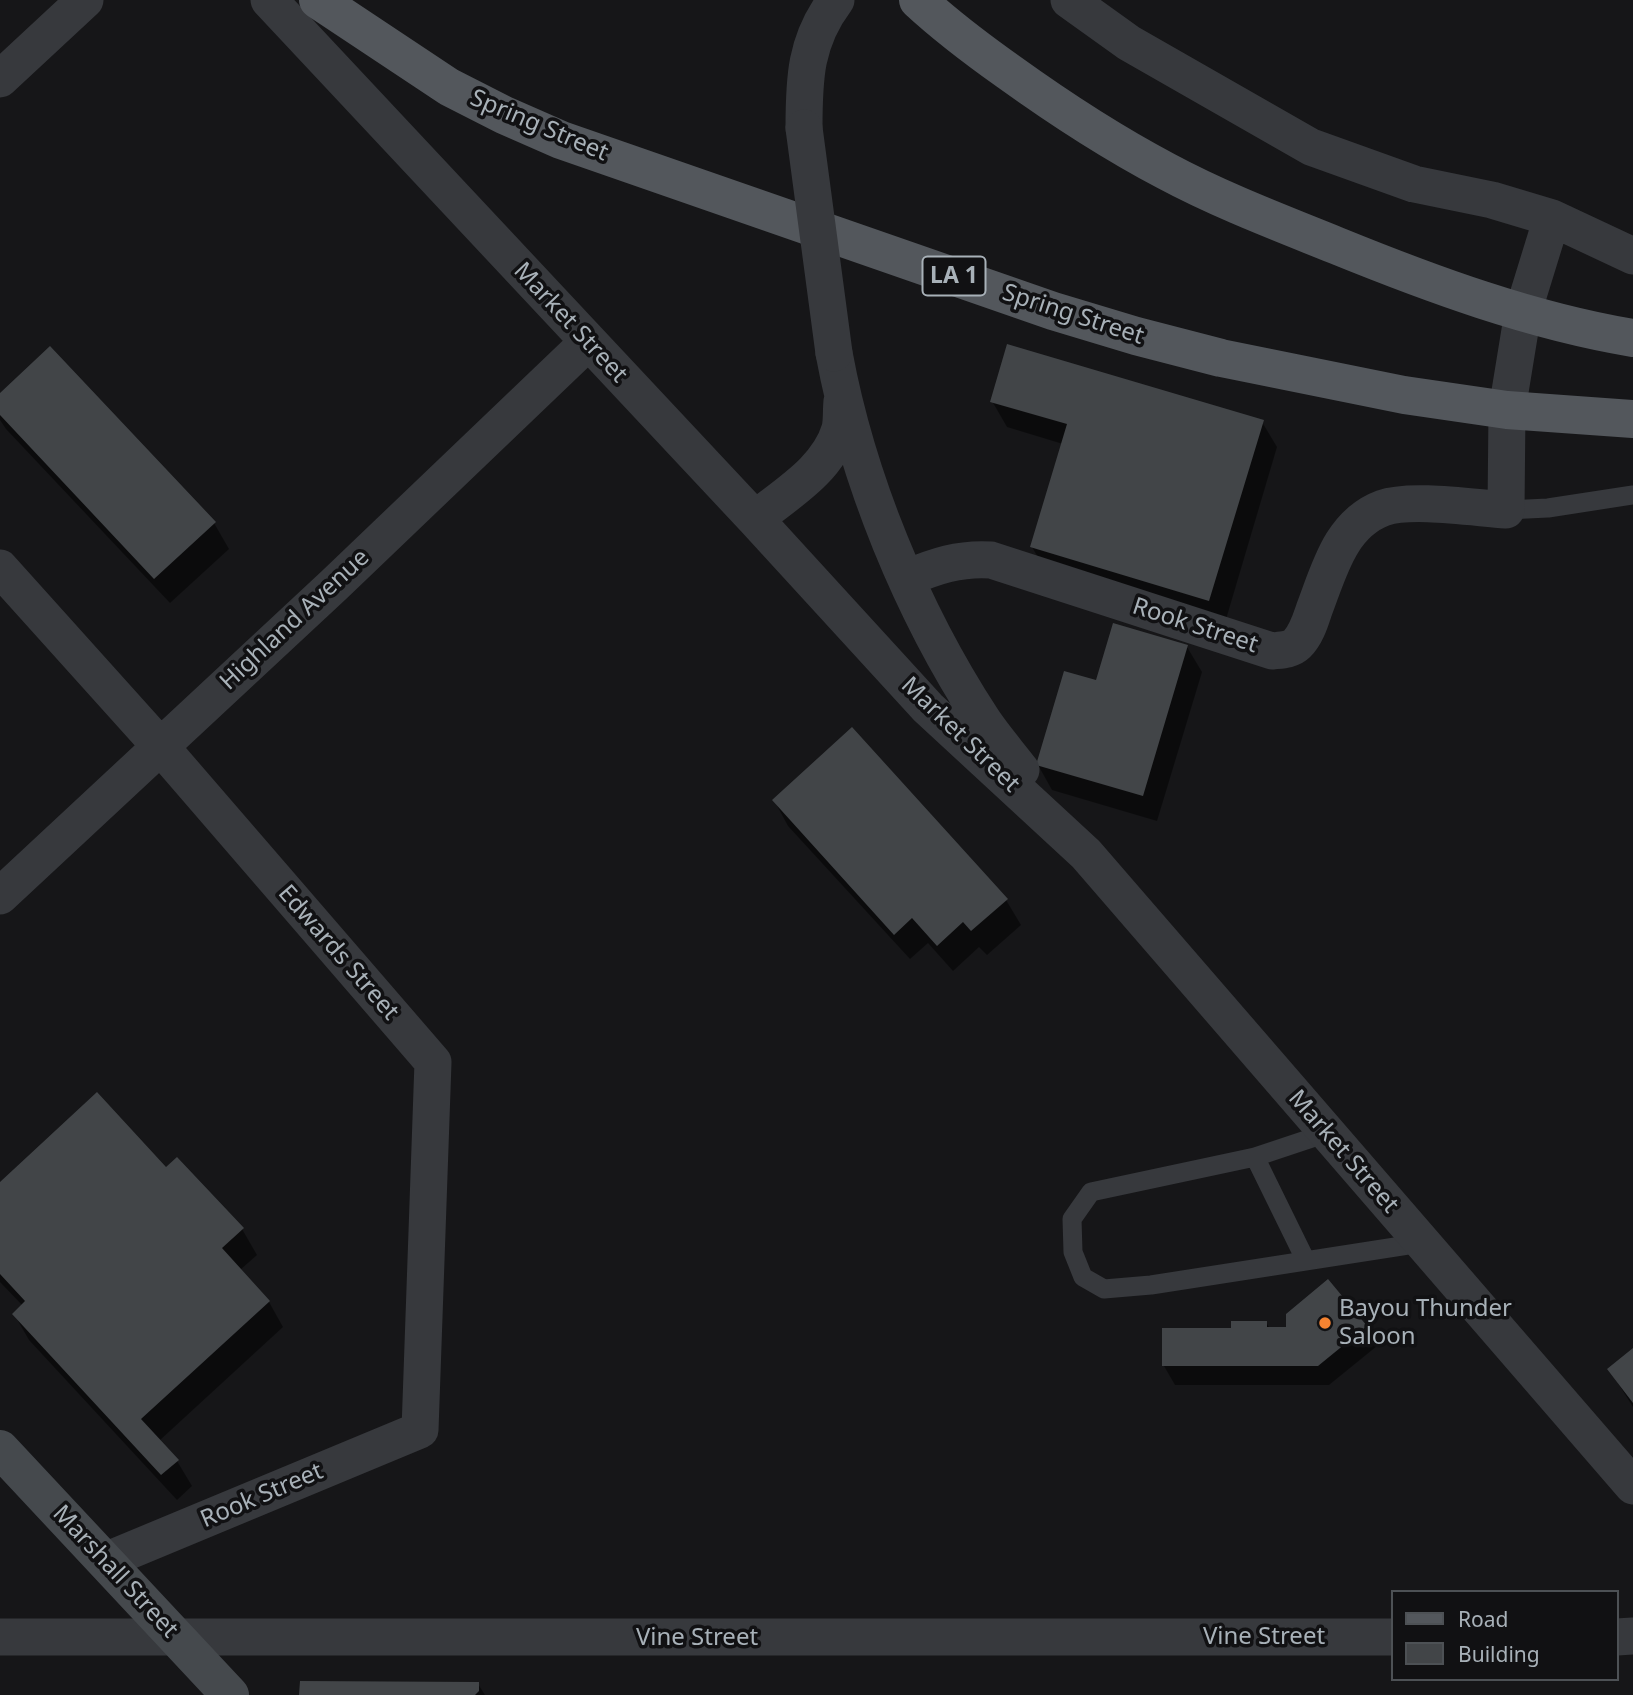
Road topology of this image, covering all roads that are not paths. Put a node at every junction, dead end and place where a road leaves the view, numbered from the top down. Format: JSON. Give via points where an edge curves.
{"nodes":[{"id":1,"x":85,"y":0,"type":"edge"},
{"id":2,"x":269,"y":0,"type":"edge"},
{"id":3,"x":318,"y":0,"type":"edge"},
{"id":4,"x":836,"y":0,"type":"edge"},
{"id":5,"x":918,"y":0,"type":"edge"},
{"id":6,"x":1069,"y":0,"type":"edge"},
{"id":7,"x":0,"y":79,"type":"edge"},
{"id":8,"x":1552,"y":218,"type":"junction"},
{"id":9,"x":1633,"y":256,"type":"edge"},
{"id":10,"x":1523,"y":312,"type":"junction"},
{"id":11,"x":1633,"y":338,"type":"edge"},
{"id":12,"x":588,"y":342,"type":"junction"},
{"id":13,"x":842,"y":397,"type":"junction"},
{"id":14,"x":1507,"y":410,"type":"junction"},
{"id":15,"x":1633,"y":419,"type":"edge"},
{"id":16,"x":1633,"y":495,"type":"edge"},
{"id":17,"x":1506,"y":510,"type":"junction"},
{"id":18,"x":755,"y":519,"type":"junction"},
{"id":19,"x":0,"y":568,"type":"edge"},
{"id":20,"x":907,"y":579,"type":"junction"},
{"id":21,"x":160,"y":746,"type":"junction"},
{"id":22,"x":1086,"y":854,"type":"junction"},
{"id":23,"x":0,"y":896,"type":"edge"},
{"id":24,"x":1327,"y":1133,"type":"junction"},
{"id":25,"x":1255,"y":1157,"type":"junction"},
{"id":26,"x":1420,"y":1243,"type":"junction"},
{"id":27,"x":1306,"y":1261,"type":"junction"},
{"id":28,"x":420,"y":1430,"type":"joint"},
{"id":29,"x":0,"y":1449,"type":"edge"},
{"id":30,"x":1633,"y":1486,"type":"edge"},
{"id":31,"x":105,"y":1561,"type":"junction"},
{"id":32,"x":0,"y":1637,"type":"edge"},
{"id":33,"x":1392,"y":1637,"type":"edge"},
{"id":34,"x":177,"y":1639,"type":"junction"},
{"id":35,"x":230,"y":1695,"type":"edge"}],
"edges":[{"from":1,"to":7,"type":"street"},
{"from":2,"to":12,"type":"street","name":"Market Street"},
{"from":3,"to":14,"type":"main road","name":"Spring Street","number":"LA 1","via":[[449,87],[561,140],[1027,302],[1221,358],[1404,395]]},
{"from":4,"to":13,"type":"street","bridge":true,"via":[[811,45],[804,80],[804,128]]},
{"from":5,"to":10,"type":"main road","via":[[1043,97],[1166,171],[1372,260]]},
{"from":6,"to":8,"type":"street","via":[[1129,43],[1311,147],[1414,184]]},
{"from":8,"to":9,"type":"street"},
{"from":8,"to":10,"type":"street"},
{"from":10,"to":11,"type":"main road"},
{"from":10,"to":14,"type":"street"},
{"from":12,"to":18,"type":"street","name":"Market Street"},
{"from":12,"to":21,"type":"street","name":"Highland Avenue"},
{"from":13,"to":18,"type":"street","via":[[840,428],[828,453],[809,476]]},
{"from":13,"to":20,"type":"street","via":[[870,489]]},
{"from":14,"to":15,"type":"main road","name":"Spring Street","number":"LA 1"},
{"from":14,"to":17,"type":"street"},
{"from":16,"to":17,"type":"lane"},
{"from":17,"to":20,"type":"street","name":"Rook Street","via":[[1415,505],[1369,514],[1354,525],[1338,549],[1297,645],[1272,651],[991,560],[950,562]]},
{"from":18,"to":22,"type":"street","name":"Market Street","via":[[928,708]]},
{"from":19,"to":21,"type":"street","name":"Edwards Street"},
{"from":20,"to":22,"type":"street","via":[[983,720]]},
{"from":21,"to":23,"type":"street","name":"Highland Avenue"},
{"from":21,"to":28,"type":"street","name":"Edwards Street","via":[[433,1062]]},
{"from":22,"to":24,"type":"street","name":"Market Street"},
{"from":24,"to":25,"type":"lane"},
{"from":24,"to":26,"type":"street","name":"Market Street"},
{"from":25,"to":27,"type":"lane"},
{"from":25,"to":27,"type":"lane","via":[[1091,1192],[1072,1219],[1073,1252],[1083,1277],[1104,1289]]},
{"from":26,"to":27,"type":"lane"},
{"from":26,"to":30,"type":"street","name":"Market Street"},
{"from":28,"to":31,"type":"street","name":"Rook Street"},
{"from":29,"to":31,"type":"street","name":"Marshall Street"},
{"from":31,"to":34,"type":"street","name":"Marshall Street"},
{"from":32,"to":34,"type":"street","name":"Vine Street"},
{"from":33,"to":34,"type":"street","name":"Vine Street"},
{"from":34,"to":35,"type":"street","name":"Marshall Street"}]}
